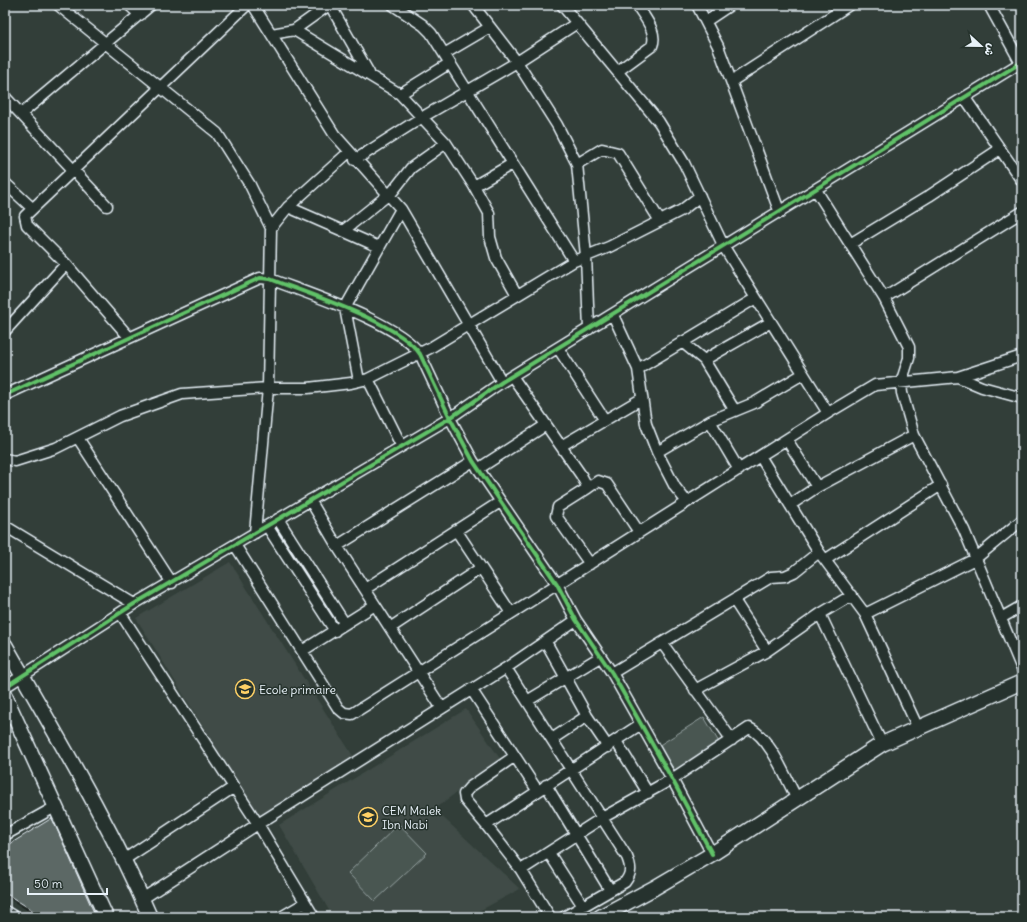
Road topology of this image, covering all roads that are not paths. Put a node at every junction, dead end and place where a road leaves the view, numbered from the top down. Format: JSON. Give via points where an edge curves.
{"nodes":[{"id":1,"x":58,"y":5,"type":"edge"},
{"id":2,"x":128,"y":5,"type":"edge"},
{"id":3,"x":151,"y":5,"type":"edge"},
{"id":4,"x":253,"y":5,"type":"edge"},
{"id":5,"x":329,"y":5,"type":"edge"},
{"id":6,"x":393,"y":5,"type":"edge"},
{"id":7,"x":474,"y":5,"type":"edge"},
{"id":8,"x":562,"y":5,"type":"edge"},
{"id":9,"x":637,"y":5,"type":"edge"},
{"id":10,"x":730,"y":5,"type":"edge"},
{"id":11,"x":849,"y":5,"type":"edge"},
{"id":12,"x":989,"y":5,"type":"edge"},
{"id":13,"x":241,"y":7,"type":"edge"},
{"id":14,"x":699,"y":7,"type":"edge"},
{"id":15,"x":140,"y":15,"type":"junction"},
{"id":16,"x":706,"y":21,"type":"junction"},
{"id":17,"x":577,"y":23,"type":"junction"},
{"id":18,"x":490,"y":27,"type":"junction"},
{"id":19,"x":294,"y":30,"type":"junction"},
{"id":20,"x":272,"y":34,"type":"junction"},
{"id":21,"x":105,"y":43,"type":"junction"},
{"id":22,"x":447,"y":59,"type":"junction"},
{"id":23,"x":517,"y":62,"type":"junction"},
{"id":24,"x":1022,"y":63,"type":"edge"},
{"id":25,"x":618,"y":70,"type":"junction"},
{"id":26,"x":370,"y":75,"type":"junction"},
{"id":27,"x":732,"y":81,"type":"junction"},
{"id":28,"x":162,"y":88,"type":"junction"},
{"id":29,"x":468,"y":92,"type":"junction"},
{"id":30,"x":400,"y":94,"type":"junction"},
{"id":31,"x":5,"y":97,"type":"edge"},
{"id":32,"x":965,"y":98,"type":"junction"},
{"id":33,"x":21,"y":114,"type":"junction"},
{"id":34,"x":421,"y":118,"type":"junction"},
{"id":35,"x":446,"y":143,"type":"junction"},
{"id":36,"x":1000,"y":149,"type":"junction"},
{"id":37,"x":352,"y":156,"type":"junction"},
{"id":38,"x":512,"y":164,"type":"junction"},
{"id":39,"x":577,"y":164,"type":"junction"},
{"id":40,"x":74,"y":168,"type":"junction"},
{"id":41,"x":1022,"y":181,"type":"edge"},
{"id":42,"x":5,"y":183,"type":"edge"},
{"id":43,"x":474,"y":186,"type":"junction"},
{"id":44,"x":816,"y":190,"type":"junction"},
{"id":45,"x":388,"y":194,"type":"junction"},
{"id":46,"x":700,"y":196,"type":"junction"},
{"id":47,"x":107,"y":206,"type":"dead end"},
{"id":48,"x":288,"y":207,"type":"junction"},
{"id":49,"x":32,"y":208,"type":"junction"},
{"id":50,"x":401,"y":209,"type":"junction"},
{"id":51,"x":1022,"y":212,"type":"edge"},
{"id":52,"x":780,"y":213,"type":"junction"},
{"id":53,"x":660,"y":221,"type":"junction"},
{"id":54,"x":271,"y":228,"type":"junction"},
{"id":55,"x":343,"y":232,"type":"junction"},
{"id":56,"x":850,"y":244,"type":"junction"},
{"id":57,"x":724,"y":247,"type":"junction"},
{"id":58,"x":379,"y":248,"type":"junction"},
{"id":59,"x":586,"y":256,"type":"junction"},
{"id":60,"x":574,"y":261,"type":"junction"},
{"id":61,"x":66,"y":264,"type":"junction"},
{"id":62,"x":270,"y":279,"type":"junction"},
{"id":63,"x":516,"y":295,"type":"junction"},
{"id":64,"x":756,"y":298,"type":"junction"},
{"id":65,"x":884,"y":298,"type":"junction"},
{"id":66,"x":345,"y":308,"type":"junction"},
{"id":67,"x":613,"y":315,"type":"junction"},
{"id":68,"x":771,"y":322,"type":"junction"},
{"id":69,"x":469,"y":324,"type":"junction"},
{"id":70,"x":589,"y":329,"type":"junction"},
{"id":71,"x":5,"y":331,"type":"edge"},
{"id":72,"x":129,"y":337,"type":"junction"},
{"id":73,"x":682,"y":342,"type":"junction"},
{"id":74,"x":558,"y":348,"type":"junction"},
{"id":75,"x":420,"y":354,"type":"junction"},
{"id":76,"x":1022,"y":356,"type":"edge"},
{"id":77,"x":704,"y":360,"type":"junction"},
{"id":78,"x":638,"y":369,"type":"junction"},
{"id":79,"x":803,"y":374,"type":"junction"},
{"id":80,"x":512,"y":376,"type":"junction"},
{"id":81,"x":958,"y":377,"type":"junction"},
{"id":82,"x":364,"y":380,"type":"junction"},
{"id":83,"x":502,"y":382,"type":"junction"},
{"id":84,"x":901,"y":383,"type":"junction"},
{"id":85,"x":268,"y":388,"type":"junction"},
{"id":86,"x":5,"y":395,"type":"edge"},
{"id":87,"x":641,"y":398,"type":"junction"},
{"id":88,"x":1022,"y":398,"type":"edge"},
{"id":89,"x":735,"y":411,"type":"junction"},
{"id":90,"x":828,"y":413,"type":"junction"},
{"id":91,"x":450,"y":418,"type":"junction"},
{"id":92,"x":604,"y":419,"type":"junction"},
{"id":93,"x":710,"y":421,"type":"junction"},
{"id":94,"x":546,"y":425,"type":"junction"},
{"id":95,"x":914,"y":435,"type":"junction"},
{"id":96,"x":78,"y":438,"type":"junction"},
{"id":97,"x":787,"y":440,"type":"junction"},
{"id":98,"x":402,"y":445,"type":"junction"},
{"id":99,"x":561,"y":446,"type":"junction"},
{"id":100,"x":657,"y":452,"type":"junction"},
{"id":101,"x":760,"y":456,"type":"junction"},
{"id":102,"x":10,"y":460,"type":"edge"},
{"id":103,"x":476,"y":465,"type":"junction"},
{"id":104,"x":5,"y":466,"type":"edge"},
{"id":105,"x":739,"y":470,"type":"junction"},
{"id":106,"x":941,"y":486,"type":"junction"},
{"id":107,"x":817,"y":487,"type":"junction"},
{"id":108,"x":588,"y":488,"type":"junction"},
{"id":109,"x":310,"y":500,"type":"junction"},
{"id":110,"x":500,"y":502,"type":"junction"},
{"id":111,"x":687,"y":502,"type":"junction"},
{"id":112,"x":790,"y":505,"type":"junction"},
{"id":113,"x":278,"y":519,"type":"junction"},
{"id":114,"x":1022,"y":520,"type":"edge"},
{"id":115,"x":5,"y":526,"type":"edge"},
{"id":116,"x":267,"y":526,"type":"junction"},
{"id":117,"x":456,"y":530,"type":"junction"},
{"id":118,"x":639,"y":532,"type":"junction"},
{"id":119,"x":255,"y":533,"type":"junction"},
{"id":120,"x":235,"y":545,"type":"junction"},
{"id":121,"x":337,"y":546,"type":"junction"},
{"id":122,"x":822,"y":556,"type":"junction"},
{"id":123,"x":975,"y":558,"type":"junction"},
{"id":124,"x":590,"y":564,"type":"junction"},
{"id":125,"x":481,"y":568,"type":"junction"},
{"id":126,"x":172,"y":583,"type":"junction"},
{"id":127,"x":557,"y":584,"type":"junction"},
{"id":128,"x":365,"y":589,"type":"junction"},
{"id":129,"x":852,"y":595,"type":"junction"},
{"id":130,"x":734,"y":600,"type":"junction"},
{"id":131,"x":134,"y":604,"type":"junction"},
{"id":132,"x":375,"y":605,"type":"junction"},
{"id":133,"x":1022,"y":606,"type":"edge"},
{"id":134,"x":511,"y":613,"type":"junction"},
{"id":135,"x":121,"y":614,"type":"junction"},
{"id":136,"x":820,"y":614,"type":"junction"},
{"id":137,"x":865,"y":614,"type":"junction"},
{"id":138,"x":1001,"y":618,"type":"junction"},
{"id":139,"x":576,"y":620,"type":"junction"},
{"id":140,"x":345,"y":624,"type":"junction"},
{"id":141,"x":390,"y":628,"type":"junction"},
{"id":142,"x":335,"y":630,"type":"junction"},
{"id":143,"x":546,"y":642,"type":"junction"},
{"id":144,"x":662,"y":643,"type":"junction"},
{"id":145,"x":5,"y":645,"type":"edge"},
{"id":146,"x":302,"y":651,"type":"junction"},
{"id":147,"x":767,"y":651,"type":"junction"},
{"id":148,"x":600,"y":657,"type":"junction"},
{"id":149,"x":506,"y":668,"type":"junction"},
{"id":150,"x":1022,"y":669,"type":"edge"},
{"id":151,"x":418,"y":671,"type":"junction"},
{"id":152,"x":612,"y":673,"type":"junction"},
{"id":153,"x":22,"y":676,"type":"junction"},
{"id":154,"x":565,"y":678,"type":"junction"},
{"id":155,"x":1022,"y":682,"type":"edge"},
{"id":156,"x":5,"y":687,"type":"edge"},
{"id":157,"x":471,"y":689,"type":"junction"},
{"id":158,"x":696,"y":690,"type":"junction"},
{"id":159,"x":527,"y":701,"type":"junction"},
{"id":160,"x":6,"y":702,"type":"edge"},
{"id":161,"x":441,"y":707,"type":"junction"},
{"id":162,"x":587,"y":716,"type":"junction"},
{"id":163,"x":641,"y":724,"type":"junction"},
{"id":164,"x":918,"y":728,"type":"junction"},
{"id":165,"x":552,"y":739,"type":"junction"},
{"id":166,"x":732,"y":740,"type":"junction"},
{"id":167,"x":612,"y":744,"type":"junction"},
{"id":168,"x":882,"y":744,"type":"junction"},
{"id":169,"x":515,"y":756,"type":"junction"},
{"id":170,"x":572,"y":770,"type":"junction"},
{"id":171,"x":672,"y":779,"type":"junction"},
{"id":172,"x":546,"y":785,"type":"junction"},
{"id":173,"x":234,"y":787,"type":"junction"},
{"id":174,"x":537,"y":790,"type":"junction"},
{"id":175,"x":648,"y":793,"type":"junction"},
{"id":176,"x":797,"y":799,"type":"junction"},
{"id":177,"x":55,"y":807,"type":"junction"},
{"id":178,"x":602,"y":818,"type":"junction"},
{"id":179,"x":258,"y":824,"type":"junction"},
{"id":180,"x":486,"y":825,"type":"junction"},
{"id":181,"x":577,"y":835,"type":"junction"},
{"id":182,"x":5,"y":836,"type":"edge"},
{"id":183,"x":549,"y":853,"type":"junction"},
{"id":184,"x":712,"y":854,"type":"junction"},
{"id":185,"x":125,"y":859,"type":"junction"},
{"id":186,"x":521,"y":870,"type":"junction"},
{"id":187,"x":610,"y":890,"type":"junction"},
{"id":188,"x":142,"y":899,"type":"junction"},
{"id":189,"x":305,"y":903,"type":"junction"},
{"id":190,"x":583,"y":906,"type":"junction"},
{"id":191,"x":5,"y":911,"type":"edge"},
{"id":192,"x":15,"y":917,"type":"edge"},
{"id":193,"x":106,"y":917,"type":"edge"},
{"id":194,"x":150,"y":917,"type":"edge"},
{"id":195,"x":281,"y":917,"type":"edge"},
{"id":196,"x":314,"y":917,"type":"edge"},
{"id":197,"x":550,"y":917,"type":"edge"},
{"id":198,"x":564,"y":917,"type":"edge"},
{"id":199,"x":600,"y":917,"type":"edge"}],
"edges":[{"from":1,"to":21,"type":"street"},
{"from":2,"to":15,"type":"street"},
{"from":3,"to":15,"type":"street"},
{"from":4,"to":20,"type":"street"},
{"from":5,"to":19,"type":"street"},
{"from":5,"to":26,"type":"street"},
{"from":6,"to":22,"type":"street","via":[[431,33]]},
{"from":7,"to":18,"type":"street"},
{"from":8,"to":17,"type":"street"},
{"from":9,"to":25,"type":"street","via":[[653,32],[654,41],[652,46]]},
{"from":10,"to":16,"type":"street"},
{"from":11,"to":27,"type":"street"},
{"from":12,"to":24,"type":"street"},
{"from":13,"to":28,"type":"street"},
{"from":14,"to":16,"type":"street"},
{"from":15,"to":21,"type":"street"},
{"from":16,"to":27,"type":"street"},
{"from":17,"to":23,"type":"street"},
{"from":17,"to":25,"type":"street"},
{"from":18,"to":22,"type":"street"},
{"from":18,"to":23,"type":"street"},
{"from":19,"to":20,"type":"street"},
{"from":19,"to":26,"type":"street"},
{"from":20,"to":37,"type":"street","via":[[334,134]]},
{"from":21,"to":28,"type":"street"},
{"from":21,"to":33,"type":"street"},
{"from":22,"to":29,"type":"street"},
{"from":22,"to":30,"type":"street"},
{"from":23,"to":29,"type":"street"},
{"from":23,"to":39,"type":"street"},
{"from":24,"to":32,"type":"street"},
{"from":25,"to":46,"type":"street","via":[[659,122]]},
{"from":26,"to":30,"type":"street"},
{"from":27,"to":52,"type":"street"},
{"from":28,"to":40,"type":"street"},
{"from":28,"to":54,"type":"street","via":[[217,134],[250,185]]},
{"from":29,"to":34,"type":"street"},
{"from":29,"to":38,"type":"street"},
{"from":30,"to":34,"type":"street"},
{"from":31,"to":33,"type":"street"},
{"from":32,"to":36,"type":"street"},
{"from":32,"to":44,"type":"street"},
{"from":33,"to":40,"type":"street"},
{"from":34,"to":35,"type":"street"},
{"from":34,"to":37,"type":"street"},
{"from":35,"to":43,"type":"street"},
{"from":35,"to":45,"type":"street","via":[[411,168]]},
{"from":36,"to":41,"type":"street"},
{"from":36,"to":56,"type":"street"},
{"from":37,"to":45,"type":"street"},
{"from":37,"to":48,"type":"street"},
{"from":38,"to":43,"type":"street"},
{"from":38,"to":60,"type":"street"},
{"from":39,"to":53,"type":"street","via":[[602,149],[618,153]]},
{"from":39,"to":59,"type":"street"},
{"from":40,"to":47,"type":"street"},
{"from":40,"to":49,"type":"street"},
{"from":42,"to":49,"type":"street"},
{"from":43,"to":63,"type":"street","via":[[489,213],[490,237],[496,258]]},
{"from":44,"to":52,"type":"street"},
{"from":44,"to":56,"type":"street"},
{"from":45,"to":50,"type":"street"},
{"from":45,"to":55,"type":"street"},
{"from":46,"to":53,"type":"street","via":[[682,210]]},
{"from":46,"to":57,"type":"street"},
{"from":48,"to":54,"type":"street"},
{"from":48,"to":55,"type":"street"},
{"from":49,"to":61,"type":"street","via":[[25,216],[25,222]]},
{"from":50,"to":58,"type":"street"},
{"from":50,"to":69,"type":"street"},
{"from":51,"to":65,"type":"street"},
{"from":52,"to":57,"type":"street"},
{"from":53,"to":59,"type":"street"},
{"from":54,"to":62,"type":"street"},
{"from":55,"to":58,"type":"street"},
{"from":56,"to":65,"type":"street"},
{"from":57,"to":64,"type":"street"},
{"from":57,"to":67,"type":"street"},
{"from":58,"to":66,"type":"street"},
{"from":59,"to":60,"type":"street"},
{"from":59,"to":70,"type":"street"},
{"from":60,"to":63,"type":"street"},
{"from":61,"to":71,"type":"street"},
{"from":61,"to":72,"type":"street"},
{"from":62,"to":66,"type":"street"},
{"from":62,"to":72,"type":"street","via":[[260,278]]},
{"from":62,"to":85,"type":"street"},
{"from":63,"to":69,"type":"street"},
{"from":64,"to":68,"type":"street"},
{"from":64,"to":73,"type":"street"},
{"from":65,"to":84,"type":"street","via":[[909,347],[909,358]]},
{"from":66,"to":75,"type":"street","via":[[403,337],[414,345]]},
{"from":66,"to":82,"type":"street"},
{"from":67,"to":70,"type":"street"},
{"from":67,"to":78,"type":"street"},
{"from":68,"to":77,"type":"street"},
{"from":68,"to":79,"type":"street"},
{"from":69,"to":75,"type":"street"},
{"from":69,"to":83,"type":"street"},
{"from":70,"to":74,"type":"street"},
{"from":72,"to":86,"type":"street"},
{"from":73,"to":77,"type":"street"},
{"from":73,"to":78,"type":"street"},
{"from":74,"to":80,"type":"street"},
{"from":74,"to":92,"type":"street"},
{"from":75,"to":82,"type":"street"},
{"from":75,"to":91,"type":"street"},
{"from":76,"to":81,"type":"street"},
{"from":77,"to":89,"type":"street"},
{"from":78,"to":87,"type":"street"},
{"from":79,"to":89,"type":"street","via":[[754,403]]},
{"from":79,"to":90,"type":"street"},
{"from":80,"to":83,"type":"street"},
{"from":80,"to":94,"type":"street"},
{"from":81,"to":84,"type":"street"},
{"from":81,"to":88,"type":"street","via":[[982,387]]},
{"from":82,"to":85,"type":"street","via":[[308,388]]},
{"from":82,"to":98,"type":"street"},
{"from":83,"to":91,"type":"street"},
{"from":84,"to":90,"type":"street","via":[[875,385]]},
{"from":84,"to":95,"type":"street"},
{"from":85,"to":96,"type":"street","via":[[182,394],[120,416]]},
{"from":85,"to":119,"type":"street"},
{"from":87,"to":92,"type":"street"},
{"from":87,"to":100,"type":"street","via":[[646,424]]},
{"from":89,"to":93,"type":"street"},
{"from":90,"to":97,"type":"street"},
{"from":91,"to":98,"type":"street"},
{"from":91,"to":103,"type":"street"},
{"from":92,"to":99,"type":"street"},
{"from":93,"to":100,"type":"street"},
{"from":93,"to":105,"type":"street"},
{"from":94,"to":99,"type":"street"},
{"from":94,"to":103,"type":"street"},
{"from":95,"to":106,"type":"street"},
{"from":95,"to":107,"type":"street"},
{"from":96,"to":102,"type":"street","via":[[44,452]]},
{"from":96,"to":126,"type":"street"},
{"from":97,"to":101,"type":"street"},
{"from":97,"to":107,"type":"street"},
{"from":98,"to":109,"type":"street"},
{"from":99,"to":108,"type":"street"},
{"from":100,"to":111,"type":"street","via":[[675,487]]},
{"from":101,"to":105,"type":"street"},
{"from":101,"to":112,"type":"street"},
{"from":102,"to":104,"type":"street"},
{"from":103,"to":110,"type":"street"},
{"from":103,"to":121,"type":"street"},
{"from":105,"to":111,"type":"street"},
{"from":106,"to":122,"type":"street"},
{"from":106,"to":123,"type":"street","via":[[964,530]]},
{"from":107,"to":112,"type":"street"},
{"from":108,"to":118,"type":"street","via":[[598,481],[607,484]]},
{"from":108,"to":124,"type":"street","via":[[558,507],[556,516]]},
{"from":109,"to":113,"type":"street"},
{"from":109,"to":121,"type":"street"},
{"from":110,"to":117,"type":"street"},
{"from":110,"to":127,"type":"street"},
{"from":111,"to":118,"type":"street"},
{"from":112,"to":122,"type":"street"},
{"from":113,"to":116,"type":"street"},
{"from":113,"to":140,"type":"street"},
{"from":114,"to":123,"type":"street"},
{"from":115,"to":131,"type":"street"},
{"from":116,"to":119,"type":"street"},
{"from":116,"to":142,"type":"street"},
{"from":117,"to":125,"type":"street"},
{"from":117,"to":128,"type":"street"},
{"from":118,"to":124,"type":"street"},
{"from":119,"to":120,"type":"street"},
{"from":120,"to":126,"type":"street"},
{"from":120,"to":146,"type":"street"},
{"from":121,"to":128,"type":"street"},
{"from":122,"to":129,"type":"street"},
{"from":122,"to":130,"type":"street","via":[[785,576],[771,578]]},
{"from":123,"to":137,"type":"street"},
{"from":123,"to":138,"type":"street"},
{"from":124,"to":127,"type":"street"},
{"from":125,"to":134,"type":"street"},
{"from":125,"to":141,"type":"street"},
{"from":126,"to":131,"type":"street"},
{"from":127,"to":134,"type":"street"},
{"from":127,"to":139,"type":"street"},
{"from":128,"to":132,"type":"street"},
{"from":129,"to":136,"type":"street"},
{"from":129,"to":137,"type":"street"},
{"from":130,"to":144,"type":"street"},
{"from":130,"to":147,"type":"street"},
{"from":131,"to":135,"type":"street"},
{"from":132,"to":140,"type":"street"},
{"from":132,"to":141,"type":"street"},
{"from":133,"to":138,"type":"street"},
{"from":134,"to":151,"type":"street"},
{"from":135,"to":153,"type":"street"},
{"from":135,"to":173,"type":"street"},
{"from":136,"to":147,"type":"street"},
{"from":136,"to":168,"type":"street"},
{"from":137,"to":164,"type":"street"},
{"from":138,"to":150,"type":"street"},
{"from":139,"to":143,"type":"street"},
{"from":139,"to":148,"type":"street"},
{"from":140,"to":142,"type":"street"},
{"from":141,"to":151,"type":"street"},
{"from":142,"to":146,"type":"street"},
{"from":143,"to":149,"type":"street"},
{"from":143,"to":154,"type":"street"},
{"from":144,"to":152,"type":"street"},
{"from":144,"to":158,"type":"street"},
{"from":145,"to":153,"type":"main road"},
{"from":146,"to":151,"type":"street","via":[[338,708],[347,714],[352,714]]},
{"from":147,"to":158,"type":"street"},
{"from":148,"to":152,"type":"street"},
{"from":148,"to":154,"type":"street"},
{"from":149,"to":157,"type":"street"},
{"from":149,"to":159,"type":"street"},
{"from":151,"to":161,"type":"street"},
{"from":152,"to":163,"type":"street"},
{"from":153,"to":156,"type":"street"},
{"from":153,"to":185,"type":"main road","via":[[75,765]]},
{"from":154,"to":159,"type":"street"},
{"from":154,"to":162,"type":"street"},
{"from":155,"to":164,"type":"main road"},
{"from":157,"to":161,"type":"street"},
{"from":157,"to":169,"type":"street"},
{"from":158,"to":166,"type":"street"},
{"from":159,"to":165,"type":"street"},
{"from":160,"to":177,"type":"main road"},
{"from":161,"to":179,"type":"street"},
{"from":162,"to":165,"type":"street"},
{"from":162,"to":167,"type":"street"},
{"from":163,"to":167,"type":"street"},
{"from":163,"to":171,"type":"street"},
{"from":164,"to":168,"type":"main road"},
{"from":165,"to":170,"type":"street"},
{"from":166,"to":171,"type":"street"},
{"from":166,"to":176,"type":"street","via":[[749,728],[755,730],[766,744]]},
{"from":167,"to":170,"type":"street"},
{"from":167,"to":175,"type":"street"},
{"from":168,"to":176,"type":"main road"},
{"from":169,"to":174,"type":"street"},
{"from":169,"to":180,"type":"street","via":[[470,786],[464,794],[465,800]]},
{"from":170,"to":172,"type":"street"},
{"from":170,"to":178,"type":"street"},
{"from":171,"to":175,"type":"street"},
{"from":171,"to":184,"type":"street"},
{"from":172,"to":174,"type":"street"},
{"from":172,"to":181,"type":"street"},
{"from":173,"to":179,"type":"street"},
{"from":173,"to":185,"type":"street"},
{"from":174,"to":180,"type":"street"},
{"from":175,"to":178,"type":"street"},
{"from":176,"to":184,"type":"main road"},
{"from":177,"to":182,"type":"street"},
{"from":177,"to":193,"type":"main road"},
{"from":178,"to":181,"type":"street"},
{"from":178,"to":187,"type":"street","via":[[631,866],[628,878]]},
{"from":179,"to":188,"type":"street"},
{"from":179,"to":189,"type":"street"},
{"from":180,"to":186,"type":"street"},
{"from":181,"to":183,"type":"street"},
{"from":181,"to":187,"type":"street"},
{"from":183,"to":186,"type":"street"},
{"from":183,"to":190,"type":"street"},
{"from":184,"to":199,"type":"main road"},
{"from":185,"to":188,"type":"main road"},
{"from":186,"to":197,"type":"street"},
{"from":187,"to":190,"type":"street"},
{"from":188,"to":194,"type":"main road"},
{"from":189,"to":195,"type":"street"},
{"from":189,"to":196,"type":"street"},
{"from":190,"to":198,"type":"street"},
{"from":191,"to":192,"type":"street"}]}
